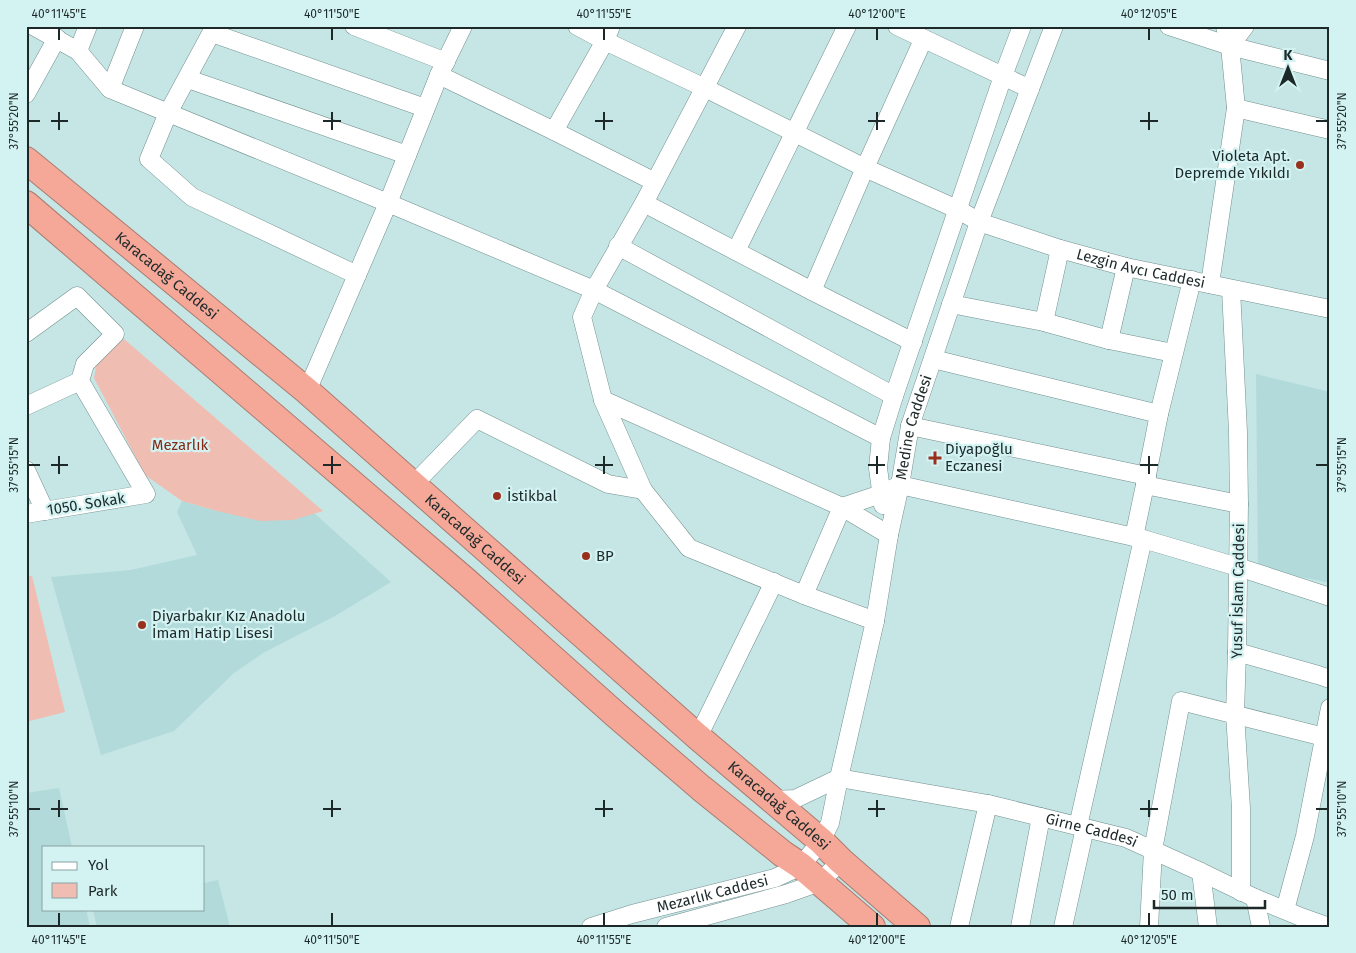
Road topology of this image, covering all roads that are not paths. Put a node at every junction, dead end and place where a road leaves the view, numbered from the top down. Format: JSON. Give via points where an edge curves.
{"nodes":[{"id":1,"x":33,"y":26,"type":"edge"},
{"id":2,"x":88,"y":26,"type":"edge"},
{"id":3,"x":135,"y":26,"type":"edge"},
{"id":4,"x":354,"y":26,"type":"edge"},
{"id":5,"x":463,"y":26,"type":"edge"},
{"id":6,"x":576,"y":26,"type":"edge"},
{"id":7,"x":737,"y":26,"type":"edge"},
{"id":8,"x":847,"y":26,"type":"edge"},
{"id":9,"x":897,"y":26,"type":"edge"},
{"id":10,"x":1022,"y":26,"type":"edge"},
{"id":11,"x":1054,"y":26,"type":"edge"},
{"id":12,"x":1169,"y":26,"type":"edge"},
{"id":13,"x":1225,"y":26,"type":"edge"},
{"id":14,"x":1244,"y":26,"type":"edge"},
{"id":15,"x":213,"y":29,"type":"edge"},
{"id":16,"x":608,"y":34,"type":"edge"},
{"id":17,"x":56,"y":38,"type":"junction"},
{"id":18,"x":924,"y":40,"type":"junction"},
{"id":19,"x":1230,"y":46,"type":"junction"},
{"id":20,"x":78,"y":51,"type":"junction"},
{"id":21,"x":442,"y":68,"type":"junction"},
{"id":22,"x":1330,"y":71,"type":"edge"},
{"id":23,"x":1004,"y":76,"type":"junction"},
{"id":24,"x":188,"y":79,"type":"junction"},
{"id":25,"x":705,"y":88,"type":"junction"},
{"id":26,"x":110,"y":89,"type":"junction"},
{"id":27,"x":1030,"y":89,"type":"junction"},
{"id":28,"x":26,"y":94,"type":"edge"},
{"id":29,"x":426,"y":108,"type":"junction"},
{"id":30,"x":1236,"y":108,"type":"junction"},
{"id":31,"x":168,"y":113,"type":"junction"},
{"id":32,"x":1330,"y":130,"type":"edge"},
{"id":33,"x":554,"y":131,"type":"junction"},
{"id":34,"x":794,"y":133,"type":"junction"},
{"id":35,"x":407,"y":155,"type":"junction"},
{"id":36,"x":26,"y":160,"type":"edge"},
{"id":37,"x":865,"y":168,"type":"junction"},
{"id":38,"x":655,"y":182,"type":"junction"},
{"id":39,"x":388,"y":203,"type":"junction"},
{"id":40,"x":644,"y":203,"type":"junction"},
{"id":41,"x":26,"y":204,"type":"edge"},
{"id":42,"x":959,"y":210,"type":"junction"},
{"id":43,"x":979,"y":222,"type":"junction"},
{"id":44,"x":618,"y":246,"type":"junction"},
{"id":45,"x":1060,"y":249,"type":"junction"},
{"id":46,"x":736,"y":251,"type":"junction"},
{"id":47,"x":1126,"y":267,"type":"junction"},
{"id":48,"x":357,"y":275,"type":"junction"},
{"id":49,"x":1192,"y":280,"type":"junction"},
{"id":50,"x":1210,"y":284,"type":"junction"},
{"id":51,"x":1231,"y":289,"type":"junction"},
{"id":52,"x":594,"y":290,"type":"junction"},
{"id":53,"x":812,"y":291,"type":"junction"},
{"id":54,"x":951,"y":304,"type":"junction"},
{"id":55,"x":1330,"y":310,"type":"edge"},
{"id":56,"x":1044,"y":322,"type":"junction"},
{"id":57,"x":26,"y":333,"type":"edge"},
{"id":58,"x":1109,"y":340,"type":"junction"},
{"id":59,"x":913,"y":342,"type":"junction"},
{"id":60,"x":1173,"y":353,"type":"junction"},
{"id":61,"x":933,"y":359,"type":"junction"},
{"id":62,"x":80,"y":381,"type":"junction"},
{"id":63,"x":307,"y":391,"type":"junction"},
{"id":64,"x":894,"y":396,"type":"junction"},
{"id":65,"x":603,"y":400,"type":"junction"},
{"id":66,"x":26,"y":406,"type":"edge"},
{"id":67,"x":1159,"y":414,"type":"junction"},
{"id":68,"x":910,"y":426,"type":"junction"},
{"id":69,"x":882,"y":438,"type":"junction"},
{"id":70,"x":26,"y":470,"type":"edge"},
{"id":71,"x":1146,"y":480,"type":"junction"},
{"id":72,"x":413,"y":485,"type":"junction"},
{"id":73,"x":900,"y":485,"type":"junction"},
{"id":74,"x":643,"y":490,"type":"junction"},
{"id":75,"x":881,"y":494,"type":"junction"},
{"id":76,"x":1239,"y":504,"type":"junction"},
{"id":77,"x":842,"y":507,"type":"junction"},
{"id":78,"x":45,"y":511,"type":"junction"},
{"id":79,"x":26,"y":514,"type":"edge"},
{"id":80,"x":889,"y":535,"type":"junction"},
{"id":81,"x":1139,"y":538,"type":"junction"},
{"id":82,"x":1238,"y":567,"type":"junction"},
{"id":83,"x":774,"y":582,"type":"junction"},
{"id":84,"x":804,"y":595,"type":"junction"},
{"id":85,"x":1330,"y":597,"type":"edge"},
{"id":86,"x":875,"y":621,"type":"junction"},
{"id":87,"x":1238,"y":652,"type":"junction"},
{"id":88,"x":1330,"y":679,"type":"edge"},
{"id":89,"x":1330,"y":708,"type":"edge"},
{"id":90,"x":1235,"y":714,"type":"junction"},
{"id":91,"x":1324,"y":737,"type":"junction"},
{"id":92,"x":698,"y":738,"type":"junction"},
{"id":93,"x":838,"y":778,"type":"junction"},
{"id":94,"x":773,"y":800,"type":"junction"},
{"id":95,"x":988,"y":804,"type":"junction"},
{"id":96,"x":1040,"y":817,"type":"junction"},
{"id":97,"x":1082,"y":827,"type":"junction"},
{"id":98,"x":821,"y":841,"type":"junction"},
{"id":99,"x":1153,"y":850,"type":"junction"},
{"id":100,"x":842,"y":861,"type":"junction"},
{"id":101,"x":1201,"y":872,"type":"junction"},
{"id":102,"x":810,"y":874,"type":"junction"},
{"id":103,"x":1248,"y":895,"type":"junction"},
{"id":104,"x":1284,"y":910,"type":"junction"},
{"id":105,"x":591,"y":927,"type":"edge"},
{"id":106,"x":666,"y":927,"type":"edge"},
{"id":107,"x":872,"y":927,"type":"edge"},
{"id":108,"x":917,"y":927,"type":"edge"},
{"id":109,"x":959,"y":927,"type":"edge"},
{"id":110,"x":1020,"y":927,"type":"edge"},
{"id":111,"x":1063,"y":927,"type":"edge"},
{"id":112,"x":1150,"y":927,"type":"edge"},
{"id":113,"x":1208,"y":927,"type":"edge"},
{"id":114,"x":1261,"y":927,"type":"edge"},
{"id":115,"x":1329,"y":927,"type":"edge"}],
"edges":[{"from":1,"to":17,"type":"street"},
{"from":2,"to":20,"type":"street"},
{"from":3,"to":26,"type":"street"},
{"from":4,"to":21,"type":"street"},
{"from":5,"to":21,"type":"street"},
{"from":6,"to":16,"type":"street","name":"Lezgin Avcı Caddesi"},
{"from":7,"to":25,"type":"street"},
{"from":8,"to":34,"type":"street"},
{"from":9,"to":18,"type":"street"},
{"from":10,"to":23,"type":"street"},
{"from":11,"to":27,"type":"street","name":"Medine Caddesi"},
{"from":12,"to":19,"type":"street"},
{"from":13,"to":19,"type":"street"},
{"from":14,"to":19,"type":"street"},
{"from":15,"to":24,"type":"street"},
{"from":15,"to":29,"type":"street"},
{"from":16,"to":25,"type":"street","name":"Lezgin Avcı Caddesi"},
{"from":16,"to":33,"type":"street"},
{"from":17,"to":20,"type":"street"},
{"from":17,"to":28,"type":"street"},
{"from":18,"to":23,"type":"street"},
{"from":18,"to":37,"type":"street"},
{"from":19,"to":22,"type":"street"},
{"from":19,"to":30,"type":"street"},
{"from":20,"to":26,"type":"street"},
{"from":21,"to":29,"type":"street"},
{"from":21,"to":33,"type":"street"},
{"from":23,"to":27,"type":"street"},
{"from":23,"to":42,"type":"street"},
{"from":24,"to":31,"type":"street"},
{"from":24,"to":35,"type":"street"},
{"from":25,"to":34,"type":"street","name":"Lezgin Avcı Caddesi"},
{"from":25,"to":38,"type":"street"},
{"from":26,"to":31,"type":"street"},
{"from":27,"to":43,"type":"street","name":"Medine Caddesi"},
{"from":29,"to":35,"type":"street"},
{"from":30,"to":32,"type":"street"},
{"from":30,"to":50,"type":"street"},
{"from":31,"to":39,"type":"street"},
{"from":31,"to":48,"type":"street","via":[[149,159],[192,197]]},
{"from":33,"to":38,"type":"street"},
{"from":34,"to":37,"type":"street","name":"Lezgin Avcı Caddesi"},
{"from":34,"to":46,"type":"street"},
{"from":35,"to":39,"type":"street"},
{"from":36,"to":63,"type":"highway","name":"Karacadağ Caddesi"},
{"from":37,"to":42,"type":"street","name":"Lezgin Avcı Caddesi"},
{"from":37,"to":53,"type":"street"},
{"from":38,"to":40,"type":"street"},
{"from":39,"to":48,"type":"street"},
{"from":39,"to":52,"type":"street"},
{"from":40,"to":44,"type":"street"},
{"from":40,"to":46,"type":"street"},
{"from":41,"to":102,"type":"highway","name":"Karacadağ Caddesi","via":[[459,574],[701,788]]},
{"from":42,"to":43,"type":"street","name":"Lezgin Avcı Caddesi"},
{"from":42,"to":59,"type":"street"},
{"from":43,"to":45,"type":"street","name":"Lezgin Avcı Caddesi"},
{"from":43,"to":54,"type":"street","name":"Medine Caddesi"},
{"from":44,"to":52,"type":"street"},
{"from":44,"to":64,"type":"street"},
{"from":45,"to":47,"type":"street","name":"Lezgin Avcı Caddesi"},
{"from":45,"to":56,"type":"street"},
{"from":46,"to":53,"type":"street"},
{"from":47,"to":49,"type":"street","name":"Lezgin Avcı Caddesi"},
{"from":47,"to":58,"type":"street"},
{"from":48,"to":63,"type":"street"},
{"from":49,"to":50,"type":"street","name":"Lezgin Avcı Caddesi"},
{"from":49,"to":60,"type":"street"},
{"from":50,"to":51,"type":"street","name":"Lezgin Avcı Caddesi"},
{"from":51,"to":55,"type":"street","name":"Lezgin Avcı Caddesi"},
{"from":51,"to":76,"type":"street","name":"Yusuf İslam Caddesi"},
{"from":52,"to":65,"type":"street","via":[[582,316]]},
{"from":52,"to":69,"type":"street"},
{"from":53,"to":59,"type":"street"},
{"from":54,"to":56,"type":"street"},
{"from":54,"to":61,"type":"street","name":"Medine Caddesi"},
{"from":56,"to":58,"type":"street"},
{"from":57,"to":62,"type":"street","via":[[77,296],[115,334],[85,364]]},
{"from":58,"to":60,"type":"street"},
{"from":59,"to":64,"type":"street"},
{"from":60,"to":67,"type":"street"},
{"from":61,"to":67,"type":"street"},
{"from":61,"to":68,"type":"street","name":"Medine Caddesi"},
{"from":62,"to":66,"type":"street"},
{"from":62,"to":78,"type":"street","name":"1050. Sokak","via":[[146,494]]},
{"from":63,"to":72,"type":"highway","name":"Karacadağ Caddesi"},
{"from":64,"to":69,"type":"street"},
{"from":65,"to":74,"type":"street"},
{"from":65,"to":77,"type":"street"},
{"from":67,"to":71,"type":"street"},
{"from":68,"to":71,"type":"street","via":[[1055,456]]},
{"from":68,"to":73,"type":"street","name":"Medine Caddesi"},
{"from":69,"to":75,"type":"street","via":[[878,468]]},
{"from":70,"to":78,"type":"street"},
{"from":71,"to":76,"type":"street"},
{"from":71,"to":81,"type":"street"},
{"from":72,"to":74,"type":"street","via":[[478,419],[608,484]]},
{"from":72,"to":92,"type":"highway","name":"Karacadağ Caddesi"},
{"from":73,"to":75,"type":"street"},
{"from":73,"to":80,"type":"street","name":"Medine Caddesi"},
{"from":73,"to":81,"type":"street"},
{"from":74,"to":83,"type":"street","via":[[689,548]]},
{"from":75,"to":77,"type":"street"},
{"from":75,"to":80,"type":"street"},
{"from":76,"to":82,"type":"street","name":"Yusuf İslam Caddesi"},
{"from":77,"to":80,"type":"street"},
{"from":77,"to":84,"type":"street"},
{"from":78,"to":79,"type":"street","name":"1050. Sokak"},
{"from":80,"to":86,"type":"street","name":"Medine Caddesi"},
{"from":81,"to":82,"type":"street"},
{"from":81,"to":97,"type":"street"},
{"from":82,"to":85,"type":"street"},
{"from":82,"to":87,"type":"street","name":"Yusuf İslam Caddesi"},
{"from":83,"to":84,"type":"street"},
{"from":83,"to":92,"type":"street"},
{"from":84,"to":86,"type":"street"},
{"from":86,"to":93,"type":"street","name":"Medine Caddesi"},
{"from":87,"to":88,"type":"street"},
{"from":87,"to":90,"type":"street","name":"Yusuf İslam Caddesi"},
{"from":89,"to":91,"type":"street"},
{"from":90,"to":91,"type":"street"},
{"from":90,"to":99,"type":"street","via":[[1181,701]]},
{"from":90,"to":103,"type":"street","name":"Yusuf İslam Caddesi"},
{"from":91,"to":104,"type":"street","via":[[1305,836]]},
{"from":92,"to":94,"type":"highway","name":"Karacadağ Caddesi"},
{"from":93,"to":94,"type":"street","via":[[795,799]]},
{"from":93,"to":95,"type":"street","name":"Girne Caddesi"},
{"from":93,"to":98,"type":"street","name":"Medine Caddesi","via":[[830,823]]},
{"from":94,"to":98,"type":"highway","name":"Karacadağ Caddesi"},
{"from":95,"to":96,"type":"street","name":"Girne Caddesi"},
{"from":95,"to":109,"type":"street"},
{"from":96,"to":97,"type":"street","name":"Girne Caddesi"},
{"from":96,"to":110,"type":"street"},
{"from":97,"to":99,"type":"street","name":"Girne Caddesi","via":[[1126,838]]},
{"from":97,"to":111,"type":"street"},
{"from":98,"to":100,"type":"highway","name":"Karacadağ Caddesi"},
{"from":98,"to":102,"type":"street","name":"Mezarlık Caddesi"},
{"from":99,"to":101,"type":"street","name":"Girne Caddesi"},
{"from":99,"to":112,"type":"street"},
{"from":100,"to":102,"type":"street","name":"Mezarlık Caddesi"},
{"from":100,"to":108,"type":"highway","name":"Karacadağ Caddesi"},
{"from":101,"to":103,"type":"street","name":"Girne Caddesi"},
{"from":101,"to":113,"type":"street"},
{"from":102,"to":105,"type":"street","name":"Mezarlık Caddesi","via":[[775,878]]},
{"from":102,"to":106,"type":"street","name":"Mezarlık Caddesi","via":[[786,894]]},
{"from":102,"to":107,"type":"highway","name":"Karacadağ Caddesi"},
{"from":103,"to":104,"type":"street","name":"Girne Caddesi"},
{"from":103,"to":114,"type":"street","name":"Yusuf İslam Caddesi"},
{"from":104,"to":115,"type":"street","name":"Girne Caddesi"}]}
